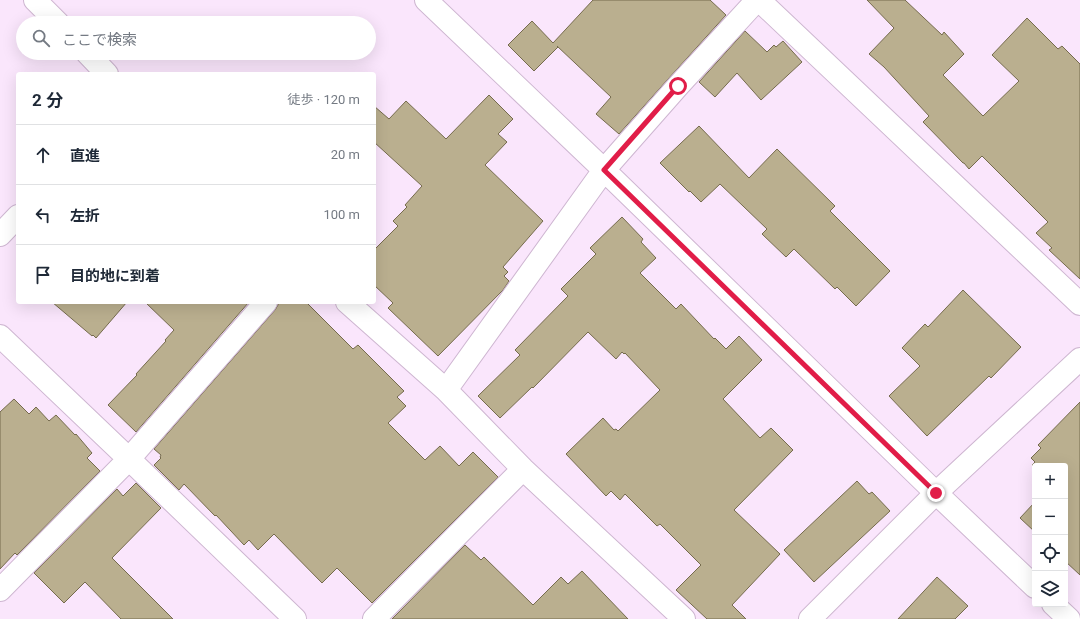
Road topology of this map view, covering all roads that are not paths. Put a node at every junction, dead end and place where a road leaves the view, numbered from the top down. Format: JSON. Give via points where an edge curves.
{"nodes":[{"id":1,"x":35,"y":0,"type":"edge"},
{"id":2,"x":426,"y":0,"type":"edge"},
{"id":3,"x":758,"y":0,"type":"edge"},
{"id":4,"x":51,"y":16,"type":"edge"},
{"id":5,"x":94,"y":60,"type":"edge"},
{"id":6,"x":105,"y":72,"type":"edge"},
{"id":7,"x":604,"y":170,"type":"junction"},
{"id":8,"x":16,"y":218,"type":"edge"},
{"id":9,"x":0,"y":235,"type":"edge"},
{"id":10,"x":264,"y":304,"type":"edge"},
{"id":11,"x":349,"y":304,"type":"edge"},
{"id":12,"x":1080,"y":304,"type":"edge"},
{"id":13,"x":0,"y":336,"type":"edge"},
{"id":14,"x":1080,"y":359,"type":"edge"},
{"id":15,"x":446,"y":390,"type":"junction"},
{"id":16,"x":129,"y":459,"type":"junction"},
{"id":17,"x":523,"y":469,"type":"junction"},
{"id":18,"x":936,"y":493,"type":"junction"},
{"id":19,"x":1032,"y":584,"type":"edge"},
{"id":20,"x":0,"y":590,"type":"edge"},
{"id":21,"x":1056,"y":607,"type":"edge"},
{"id":22,"x":295,"y":619,"type":"edge"},
{"id":23,"x":374,"y":619,"type":"edge"},
{"id":24,"x":684,"y":619,"type":"edge"},
{"id":25,"x":810,"y":619,"type":"edge"},
{"id":26,"x":1069,"y":619,"type":"edge"}],
"edges":[{"from":1,"to":4,"type":"street"},
{"from":2,"to":7,"type":"street"},
{"from":3,"to":7,"type":"street"},
{"from":3,"to":12,"type":"street"},
{"from":5,"to":6,"type":"street"},
{"from":7,"to":15,"type":"street"},
{"from":7,"to":18,"type":"street"},
{"from":8,"to":9,"type":"street"},
{"from":10,"to":16,"type":"street"},
{"from":11,"to":15,"type":"street"},
{"from":13,"to":16,"type":"street"},
{"from":14,"to":18,"type":"street"},
{"from":15,"to":17,"type":"street"},
{"from":16,"to":20,"type":"street"},
{"from":16,"to":22,"type":"street"},
{"from":17,"to":23,"type":"street"},
{"from":17,"to":24,"type":"street"},
{"from":18,"to":19,"type":"street"},
{"from":18,"to":25,"type":"street"},
{"from":21,"to":26,"type":"street"}]}
